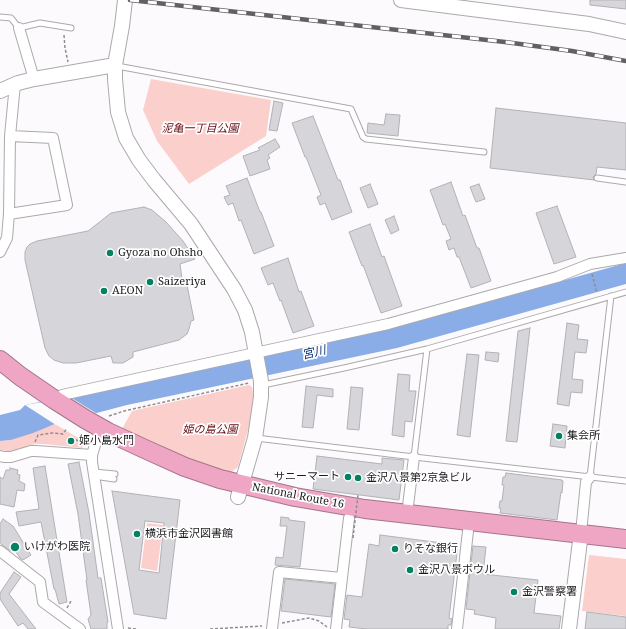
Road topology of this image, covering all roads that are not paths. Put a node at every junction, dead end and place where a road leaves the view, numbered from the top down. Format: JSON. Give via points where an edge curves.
{"nodes":[{"id":1,"x":125,"y":0,"type":"edge"},
{"id":2,"x":401,"y":0,"type":"edge"},
{"id":3,"x":419,"y":1,"type":"edge"},
{"id":4,"x":0,"y":17,"type":"edge"},
{"id":5,"x":19,"y":28,"type":"junction"},
{"id":6,"x":71,"y":28,"type":"dead end"},
{"id":7,"x":626,"y":32,"type":"edge"},
{"id":8,"x":115,"y":66,"type":"junction"},
{"id":9,"x":34,"y":79,"type":"junction"},
{"id":10,"x":15,"y":84,"type":"junction"},
{"id":11,"x":0,"y":91,"type":"edge"},
{"id":12,"x":10,"y":136,"type":"junction"},
{"id":13,"x":484,"y":152,"type":"dead end"},
{"id":14,"x":597,"y":178,"type":"dead end"},
{"id":15,"x":626,"y":182,"type":"edge"},
{"id":16,"x":9,"y":214,"type":"junction"},
{"id":17,"x":0,"y":252,"type":"edge"},
{"id":18,"x":626,"y":258,"type":"edge"},
{"id":19,"x":626,"y":292,"type":"edge"},
{"id":20,"x":611,"y":296,"type":"junction"},
{"id":21,"x":427,"y":349,"type":"junction"},
{"id":22,"x":256,"y":354,"type":"junction"},
{"id":23,"x":0,"y":360,"type":"edge"},
{"id":24,"x":0,"y":373,"type":"edge"},
{"id":25,"x":261,"y":382,"type":"junction"},
{"id":26,"x":52,"y":399,"type":"junction"},
{"id":27,"x":74,"y":423,"type":"junction"},
{"id":28,"x":255,"y":438,"type":"junction"},
{"id":29,"x":92,"y":442,"type":"junction"},
{"id":30,"x":92,"y":455,"type":"junction"},
{"id":31,"x":0,"y":456,"type":"edge"},
{"id":32,"x":414,"y":457,"type":"junction"},
{"id":33,"x":94,"y":474,"type":"junction"},
{"id":34,"x":115,"y":477,"type":"dead end"},
{"id":35,"x":590,"y":477,"type":"junction"},
{"id":36,"x":626,"y":481,"type":"edge"},
{"id":37,"x":240,"y":491,"type":"junction"},
{"id":38,"x":407,"y":514,"type":"junction"},
{"id":39,"x":349,"y":518,"type":"junction"},
{"id":40,"x":468,"y":531,"type":"junction"},
{"id":41,"x":580,"y":538,"type":"junction"},
{"id":42,"x":626,"y":538,"type":"edge"},
{"id":43,"x":626,"y":549,"type":"edge"},
{"id":44,"x":0,"y":551,"type":"edge"},
{"id":45,"x":342,"y":578,"type":"junction"},
{"id":46,"x":80,"y":629,"type":"edge"},
{"id":47,"x":118,"y":629,"type":"edge"},
{"id":48,"x":272,"y":629,"type":"edge"},
{"id":49,"x":337,"y":629,"type":"edge"},
{"id":50,"x":457,"y":629,"type":"edge"},
{"id":51,"x":569,"y":629,"type":"edge"}],
"edges":[{"from":1,"to":8,"type":"street"},
{"from":2,"to":3,"type":"street"},
{"from":3,"to":7,"type":"street","via":[[588,24]]},
{"from":4,"to":5,"type":"lane","via":[[11,18]]},
{"from":5,"to":6,"type":"lane","via":[[40,23]]},
{"from":5,"to":9,"type":"street"},
{"from":8,"to":9,"type":"street"},
{"from":8,"to":13,"type":"lane","via":[[351,109],[366,139]]},
{"from":8,"to":22,"type":"street","via":[[118,112],[126,138],[154,180],[191,224],[234,289],[245,310]]},
{"from":9,"to":10,"type":"street"},
{"from":10,"to":11,"type":"street"},
{"from":10,"to":12,"type":"street"},
{"from":12,"to":16,"type":"street"},
{"from":12,"to":16,"type":"street","via":[[53,138],[67,205]]},
{"from":14,"to":15,"type":"lane"},
{"from":16,"to":17,"type":"street","via":[[7,238]]},
{"from":18,"to":22,"type":"street","via":[[590,264],[557,277],[388,324]]},
{"from":19,"to":20,"type":"lane"},
{"from":20,"to":21,"type":"lane"},
{"from":20,"to":35,"type":"lane"},
{"from":21,"to":25,"type":"lane","via":[[344,368]]},
{"from":21,"to":32,"type":"lane"},
{"from":22,"to":25,"type":"street"},
{"from":22,"to":26,"type":"street"},
{"from":23,"to":26,"type":"highway","name":"National Route 16"},
{"from":24,"to":26,"type":"highway","name":"National Route 16"},
{"from":25,"to":28,"type":"street"},
{"from":26,"to":27,"type":"highway","name":"National Route 16"},
{"from":27,"to":29,"type":"highway","name":"National Route 16"},
{"from":27,"to":37,"type":"highway","name":"National Route 16","via":[[108,432],[185,467],[220,479]]},
{"from":28,"to":32,"type":"lane"},
{"from":28,"to":37,"type":"street"},
{"from":29,"to":30,"type":"street"},
{"from":29,"to":37,"type":"highway","name":"National Route 16","via":[[216,490]]},
{"from":30,"to":31,"type":"street","via":[[31,451],[11,457]]},
{"from":30,"to":33,"type":"street"},
{"from":32,"to":35,"type":"lane"},
{"from":32,"to":38,"type":"street"},
{"from":33,"to":34,"type":"lane"},
{"from":33,"to":47,"type":"street"},
{"from":35,"to":36,"type":"lane"},
{"from":35,"to":41,"type":"street","via":[[586,482]]},
{"from":37,"to":38,"type":"highway","name":"National Route 16"},
{"from":37,"to":39,"type":"highway","name":"National Route 16","via":[[291,509]]},
{"from":38,"to":41,"type":"highway","name":"National Route 16"},
{"from":39,"to":40,"type":"highway","name":"National Route 16"},
{"from":39,"to":45,"type":"street"},
{"from":40,"to":41,"type":"highway","name":"National Route 16"},
{"from":40,"to":50,"type":"street"},
{"from":41,"to":42,"type":"highway","name":"National Route 16"},
{"from":41,"to":43,"type":"highway","name":"National Route 16"},
{"from":41,"to":51,"type":"street"},
{"from":44,"to":46,"type":"street","via":[[40,582],[43,602]]},
{"from":45,"to":48,"type":"street","via":[[279,572]]},
{"from":45,"to":49,"type":"street"}]}
